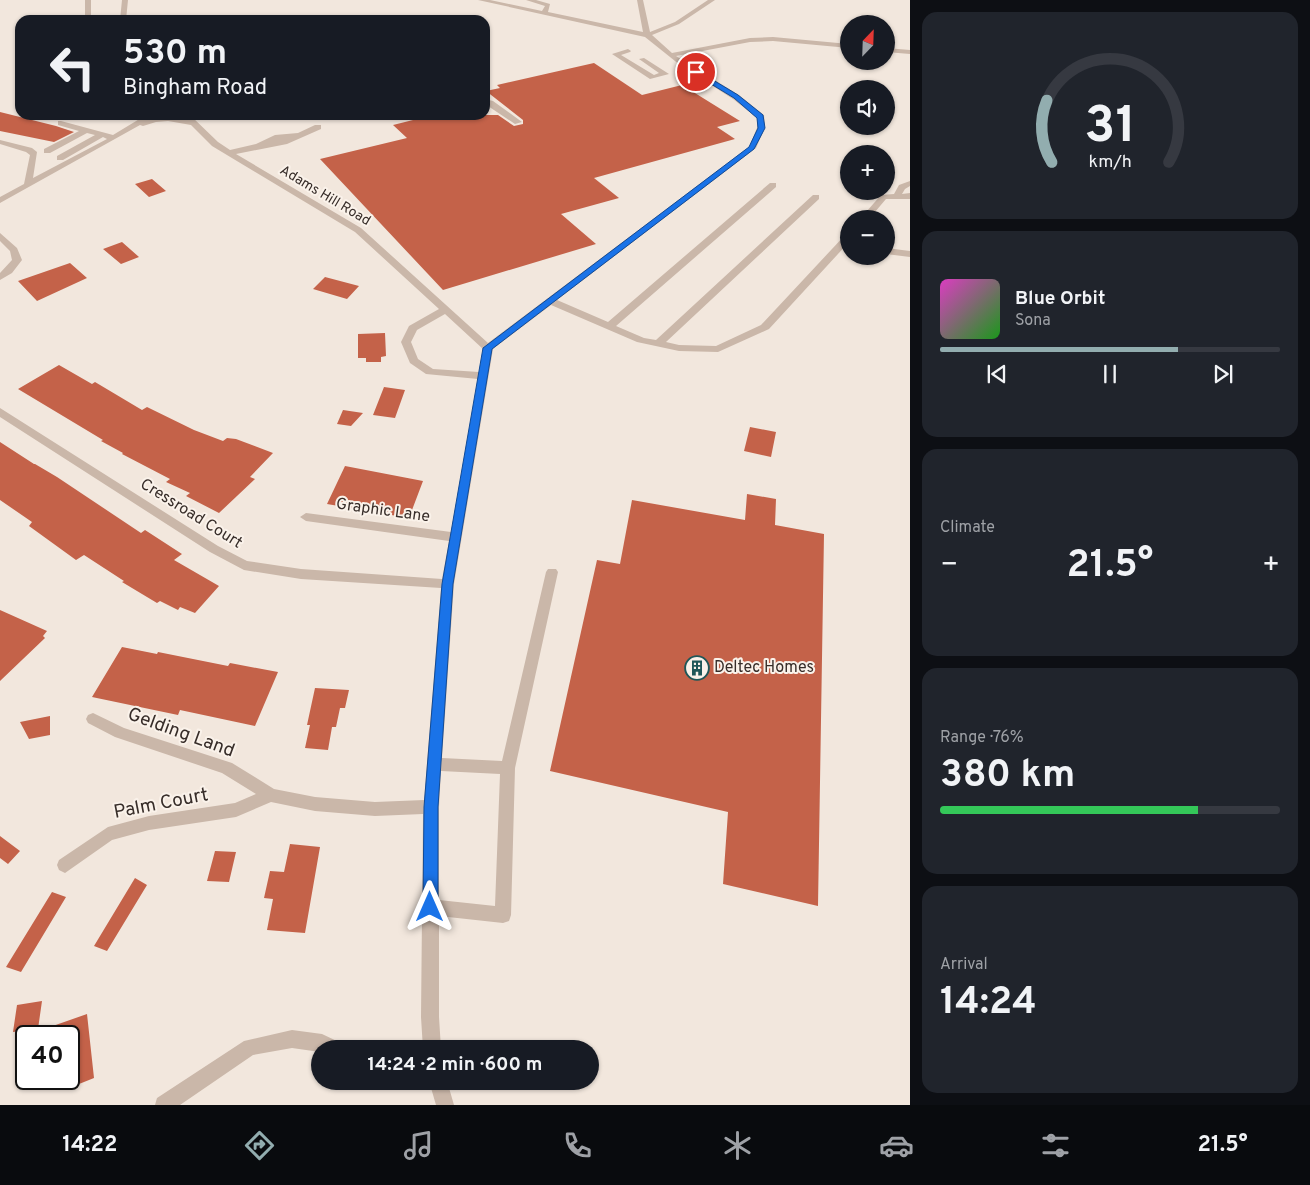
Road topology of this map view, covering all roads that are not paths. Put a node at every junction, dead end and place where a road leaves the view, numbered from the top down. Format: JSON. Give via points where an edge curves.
{"nodes":[{"id":1,"x":88,"y":0,"type":"edge"},
{"id":2,"x":125,"y":0,"type":"edge"},
{"id":3,"x":481,"y":0,"type":"edge"},
{"id":4,"x":529,"y":0,"type":"edge"},
{"id":5,"x":640,"y":0,"type":"edge"},
{"id":6,"x":712,"y":0,"type":"edge"},
{"id":7,"x":544,"y":13,"type":"junction"},
{"id":8,"x":88,"y":15,"type":"edge"},
{"id":9,"x":124,"y":15,"type":"edge"},
{"id":10,"x":647,"y":36,"type":"junction"},
{"id":11,"x":840,"y":45,"type":"edge"},
{"id":12,"x":628,"y":51,"type":"dead end"},
{"id":13,"x":895,"y":51,"type":"edge"},
{"id":14,"x":910,"y":52,"type":"edge"},
{"id":15,"x":670,"y":54,"type":"junction"},
{"id":16,"x":642,"y":59,"type":"dead end"},
{"id":17,"x":490,"y":103,"type":"edge"},
{"id":18,"x":144,"y":120,"type":"edge"},
{"id":19,"x":154,"y":120,"type":"edge"},
{"id":20,"x":178,"y":120,"type":"edge"},
{"id":21,"x":191,"y":120,"type":"edge"},
{"id":22,"x":518,"y":122,"type":"dead end"},
{"id":23,"x":61,"y":123,"type":"dead end"},
{"id":24,"x":194,"y":123,"type":"junction"},
{"id":25,"x":318,"y":126,"type":"dead end"},
{"id":26,"x":86,"y":130,"type":"junction"},
{"id":27,"x":129,"y":130,"type":"junction"},
{"id":28,"x":101,"y":135,"type":"junction"},
{"id":29,"x":114,"y":138,"type":"junction"},
{"id":30,"x":0,"y":142,"type":"edge"},
{"id":31,"x":47,"y":151,"type":"junction"},
{"id":32,"x":229,"y":153,"type":"junction"},
{"id":33,"x":34,"y":155,"type":"junction"},
{"id":34,"x":62,"y":162,"type":"junction"},
{"id":35,"x":910,"y":182,"type":"edge"},
{"id":36,"x":28,"y":185,"type":"junction"},
{"id":37,"x":772,"y":185,"type":"dead end"},
{"id":38,"x":897,"y":196,"type":"junction"},
{"id":39,"x":910,"y":196,"type":"edge"},
{"id":40,"x":816,"y":197,"type":"dead end"},
{"id":41,"x":0,"y":200,"type":"edge"},
{"id":42,"x":872,"y":210,"type":"edge"},
{"id":43,"x":0,"y":236,"type":"edge"},
{"id":44,"x":840,"y":250,"type":"edge"},
{"id":45,"x":895,"y":252,"type":"edge"},
{"id":46,"x":910,"y":254,"type":"edge"},
{"id":47,"x":0,"y":277,"type":"edge"},
{"id":48,"x":551,"y":301,"type":"junction"},
{"id":49,"x":445,"y":310,"type":"junction"},
{"id":50,"x":610,"y":326,"type":"junction"},
{"id":51,"x":658,"y":344,"type":"junction"},
{"id":52,"x":488,"y":348,"type":"junction"},
{"id":53,"x":483,"y":376,"type":"junction"},
{"id":54,"x":0,"y":412,"type":"edge"},
{"id":55,"x":306,"y":516,"type":"dead end"},
{"id":56,"x":456,"y":537,"type":"junction"},
{"id":57,"x":552,"y":572,"type":"dead end"},
{"id":58,"x":448,"y":584,"type":"junction"},
{"id":59,"x":93,"y":719,"type":"dead end"},
{"id":60,"x":434,"y":764,"type":"junction"},
{"id":61,"x":508,"y":768,"type":"junction"},
{"id":62,"x":271,"y":795,"type":"junction"},
{"id":63,"x":431,"y":807,"type":"junction"},
{"id":64,"x":65,"y":865,"type":"dead end"},
{"id":65,"x":430,"y":907,"type":"junction"},
{"id":66,"x":431,"y":1040,"type":"edge"},
{"id":67,"x":311,"y":1042,"type":"edge"},
{"id":68,"x":441,"y":1090,"type":"edge"},
{"id":69,"x":164,"y":1105,"type":"edge"},
{"id":70,"x":445,"y":1105,"type":"edge"}],
"edges":[{"from":1,"to":8,"type":"street"},
{"from":2,"to":9,"type":"street"},
{"from":3,"to":7,"type":"street"},
{"from":4,"to":7,"type":"street","via":[[548,5]]},
{"from":5,"to":10,"type":"street"},
{"from":6,"to":10,"type":"street"},
{"from":7,"to":10,"type":"street"},
{"from":10,"to":15,"type":"street"},
{"from":11,"to":15,"type":"street","via":[[750,40]]},
{"from":12,"to":16,"type":"street","via":[[615,54],[653,77],[665,74]]},
{"from":13,"to":14,"type":"street"},
{"from":15,"to":48,"type":"street","via":[[761,117],[762,128],[752,148]]},
{"from":17,"to":22,"type":"street"},
{"from":18,"to":27,"type":"street"},
{"from":19,"to":27,"type":"street"},
{"from":20,"to":24,"type":"street"},
{"from":21,"to":24,"type":"street","name":"Adams Hill Road"},
{"from":23,"to":26,"type":"street"},
{"from":24,"to":32,"type":"street","name":"Adams Hill Road"},
{"from":25,"to":32,"type":"street","via":[[292,141]]},
{"from":26,"to":28,"type":"street"},
{"from":26,"to":31,"type":"street"},
{"from":27,"to":29,"type":"street"},
{"from":28,"to":29,"type":"street"},
{"from":28,"to":34,"type":"street"},
{"from":29,"to":34,"type":"street"},
{"from":30,"to":33,"type":"street","via":[[29,150]]},
{"from":31,"to":33,"type":"street"},
{"from":31,"to":34,"type":"street"},
{"from":32,"to":49,"type":"street","name":"Adams Hill Road","via":[[358,230]]},
{"from":33,"to":36,"type":"street"},
{"from":34,"to":36,"type":"street"},
{"from":35,"to":38,"type":"street"},
{"from":36,"to":41,"type":"street"},
{"from":37,"to":50,"type":"street"},
{"from":38,"to":39,"type":"street"},
{"from":38,"to":42,"type":"street","via":[[884,197]]},
{"from":40,"to":51,"type":"street"},
{"from":43,"to":47,"type":"street","via":[[14,250],[17,260]]},
{"from":44,"to":51,"type":"street","via":[[766,327],[718,349]]},
{"from":45,"to":46,"type":"street"},
{"from":48,"to":50,"type":"street"},
{"from":48,"to":52,"type":"street"},
{"from":49,"to":52,"type":"street","name":"Adams Hill Road"},
{"from":49,"to":53,"type":"street","via":[[414,328],[406,342],[414,361],[430,372]]},
{"from":50,"to":51,"type":"street"},
{"from":52,"to":53,"type":"street"},
{"from":53,"to":56,"type":"street"},
{"from":54,"to":58,"type":"street","name":"Cressroad Court","via":[[244,565],[302,574]]},
{"from":55,"to":56,"type":"street","name":"Graphic Lane"},
{"from":56,"to":58,"type":"street"},
{"from":57,"to":61,"type":"street"},
{"from":58,"to":60,"type":"street"},
{"from":59,"to":62,"type":"street","name":"Gelding Land","via":[[120,733],[227,768]]},
{"from":60,"to":61,"type":"street"},
{"from":60,"to":63,"type":"street"},
{"from":61,"to":65,"type":"street","via":[[503,914]]},
{"from":62,"to":63,"type":"street","name":"Gelding Land","via":[[316,804],[375,809]]},
{"from":62,"to":64,"type":"street","name":"Palm Court","via":[[236,810],[150,823],[108,834]]},
{"from":63,"to":65,"type":"street"},
{"from":65,"to":66,"type":"street"},
{"from":67,"to":69,"type":"street","via":[[292,1039],[250,1047]]},
{"from":68,"to":70,"type":"street"}]}
